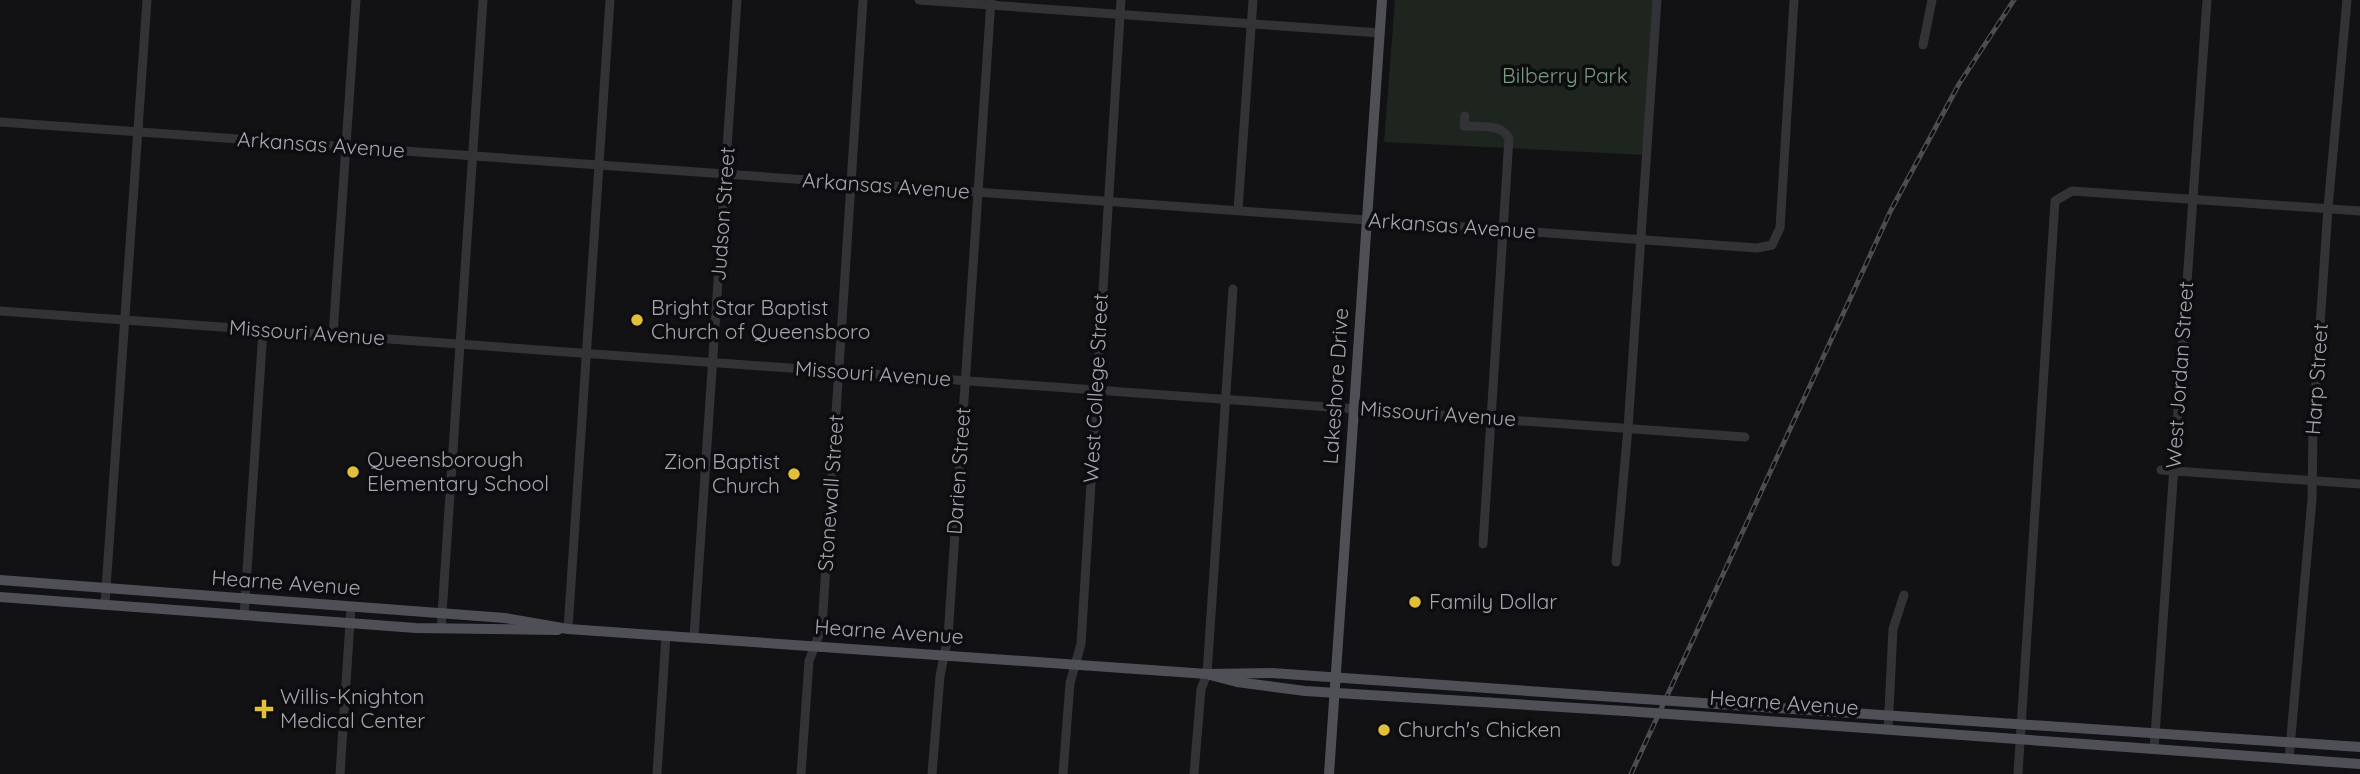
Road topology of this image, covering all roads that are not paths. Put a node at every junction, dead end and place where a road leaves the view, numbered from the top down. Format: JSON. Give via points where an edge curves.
{"nodes":[{"id":1,"x":147,"y":0,"type":"edge"},
{"id":2,"x":356,"y":0,"type":"edge"},
{"id":3,"x":483,"y":0,"type":"edge"},
{"id":4,"x":610,"y":0,"type":"edge"},
{"id":5,"x":737,"y":0,"type":"edge"},
{"id":6,"x":863,"y":0,"type":"edge"},
{"id":7,"x":919,"y":0,"type":"edge"},
{"id":8,"x":1121,"y":0,"type":"edge"},
{"id":9,"x":1253,"y":0,"type":"edge"},
{"id":10,"x":1382,"y":0,"type":"edge"},
{"id":11,"x":1657,"y":0,"type":"edge"},
{"id":12,"x":1794,"y":0,"type":"edge"},
{"id":13,"x":1931,"y":0,"type":"edge"},
{"id":14,"x":2207,"y":0,"type":"edge"},
{"id":15,"x":2347,"y":0,"type":"edge"},
{"id":16,"x":990,"y":3,"type":"edge"},
{"id":17,"x":1120,"y":15,"type":"junction"},
{"id":18,"x":1251,"y":24,"type":"junction"},
{"id":19,"x":1380,"y":33,"type":"junction"},
{"id":20,"x":1923,"y":45,"type":"dead end"},
{"id":21,"x":1465,"y":116,"type":"dead end"},
{"id":22,"x":0,"y":122,"type":"edge"},
{"id":23,"x":138,"y":132,"type":"junction"},
{"id":24,"x":346,"y":147,"type":"junction"},
{"id":25,"x":472,"y":155,"type":"junction"},
{"id":26,"x":599,"y":164,"type":"junction"},
{"id":27,"x":726,"y":174,"type":"junction"},
{"id":28,"x":851,"y":183,"type":"junction"},
{"id":29,"x":977,"y":192,"type":"junction"},
{"id":30,"x":2193,"y":198,"type":"junction"},
{"id":31,"x":1108,"y":201,"type":"junction"},
{"id":32,"x":2328,"y":208,"type":"junction"},
{"id":33,"x":1238,"y":210,"type":"junction"},
{"id":34,"x":2360,"y":211,"type":"edge"},
{"id":35,"x":1367,"y":220,"type":"junction"},
{"id":36,"x":1503,"y":229,"type":"junction"},
{"id":37,"x":1640,"y":239,"type":"junction"},
{"id":38,"x":1233,"y":289,"type":"dead end"},
{"id":39,"x":0,"y":311,"type":"edge"},
{"id":40,"x":125,"y":320,"type":"junction"},
{"id":41,"x":263,"y":330,"type":"junction"},
{"id":42,"x":333,"y":335,"type":"junction"},
{"id":43,"x":460,"y":344,"type":"junction"},
{"id":44,"x":586,"y":353,"type":"junction"},
{"id":45,"x":713,"y":362,"type":"junction"},
{"id":46,"x":838,"y":372,"type":"junction"},
{"id":47,"x":965,"y":381,"type":"junction"},
{"id":48,"x":1095,"y":390,"type":"junction"},
{"id":49,"x":1226,"y":400,"type":"junction"},
{"id":50,"x":1354,"y":409,"type":"junction"},
{"id":51,"x":1491,"y":418,"type":"junction"},
{"id":52,"x":1628,"y":428,"type":"junction"},
{"id":53,"x":1745,"y":437,"type":"dead end"},
{"id":54,"x":2161,"y":470,"type":"dead end"},
{"id":55,"x":2174,"y":471,"type":"junction"},
{"id":56,"x":2312,"y":482,"type":"junction"},
{"id":57,"x":2360,"y":484,"type":"edge"},
{"id":58,"x":1483,"y":544,"type":"dead end"},
{"id":59,"x":1616,"y":562,"type":"dead end"},
{"id":60,"x":0,"y":579,"type":"edge"},
{"id":61,"x":30,"y":581,"type":"junction"},
{"id":62,"x":106,"y":589,"type":"junction"},
{"id":63,"x":153,"y":592,"type":"junction"},
{"id":64,"x":1904,"y":595,"type":"dead end"},
{"id":65,"x":0,"y":597,"type":"edge"},
{"id":66,"x":32,"y":597,"type":"junction"},
{"id":67,"x":245,"y":599,"type":"junction"},
{"id":68,"x":105,"y":603,"type":"junction"},
{"id":69,"x":351,"y":607,"type":"junction"},
{"id":70,"x":152,"y":608,"type":"junction"},
{"id":71,"x":442,"y":613,"type":"junction"},
{"id":72,"x":244,"y":615,"type":"junction"},
{"id":73,"x":350,"y":623,"type":"junction"},
{"id":74,"x":440,"y":629,"type":"junction"},
{"id":75,"x":568,"y":629,"type":"junction"},
{"id":76,"x":666,"y":635,"type":"junction"},
{"id":77,"x":694,"y":637,"type":"junction"},
{"id":78,"x":815,"y":646,"type":"junction"},
{"id":79,"x":944,"y":655,"type":"junction"},
{"id":80,"x":1076,"y":664,"type":"junction"},
{"id":81,"x":1207,"y":674,"type":"junction"},
{"id":82,"x":1336,"y":677,"type":"junction"},
{"id":83,"x":1465,"y":685,"type":"junction"},
{"id":84,"x":1335,"y":693,"type":"junction"},
{"id":85,"x":1463,"y":703,"type":"junction"},
{"id":86,"x":1889,"y":713,"type":"junction"},
{"id":87,"x":2020,"y":723,"type":"junction"},
{"id":88,"x":1888,"y":730,"type":"junction"},
{"id":89,"x":2155,"y":733,"type":"junction"},
{"id":90,"x":2019,"y":740,"type":"junction"},
{"id":91,"x":2261,"y":740,"type":"junction"},
{"id":92,"x":2290,"y":742,"type":"junction"},
{"id":93,"x":2360,"y":747,"type":"edge"},
{"id":94,"x":2154,"y":749,"type":"junction"},
{"id":95,"x":2259,"y":757,"type":"junction"},
{"id":96,"x":2289,"y":759,"type":"junction"},
{"id":97,"x":2360,"y":764,"type":"edge"},
{"id":98,"x":340,"y":774,"type":"edge"},
{"id":99,"x":657,"y":774,"type":"edge"},
{"id":100,"x":801,"y":774,"type":"edge"},
{"id":101,"x":932,"y":774,"type":"edge"},
{"id":102,"x":1063,"y":774,"type":"edge"},
{"id":103,"x":1194,"y":774,"type":"edge"},
{"id":104,"x":1329,"y":774,"type":"edge"},
{"id":105,"x":2018,"y":774,"type":"edge"}],
"edges":[{"from":1,"to":23,"type":"street"},
{"from":2,"to":24,"type":"street"},
{"from":3,"to":25,"type":"street"},
{"from":4,"to":26,"type":"street"},
{"from":5,"to":27,"type":"street","name":"Judson Street"},
{"from":6,"to":28,"type":"street","name":"Stonewall Street"},
{"from":7,"to":16,"type":"street"},
{"from":8,"to":17,"type":"street","name":"West College Street"},
{"from":9,"to":18,"type":"street"},
{"from":10,"to":19,"type":"main road","name":"Lakeshore Drive"},
{"from":11,"to":37,"type":"street"},
{"from":12,"to":37,"type":"street","name":"Arkansas Avenue","via":[[1780,228],[1772,245],[1757,248]]},
{"from":13,"to":20,"type":"street"},
{"from":14,"to":30,"type":"street","name":"West Jordan Street"},
{"from":15,"to":32,"type":"street","name":"Harp Street"},
{"from":16,"to":17,"type":"street"},
{"from":16,"to":29,"type":"street","name":"Darien Street"},
{"from":17,"to":18,"type":"street"},
{"from":17,"to":31,"type":"street","name":"West College Street"},
{"from":18,"to":19,"type":"street"},
{"from":18,"to":33,"type":"street"},
{"from":19,"to":35,"type":"main road","name":"Lakeshore Drive"},
{"from":21,"to":36,"type":"street","via":[[1464,126],[1505,131],[1509,138]]},
{"from":22,"to":23,"type":"street","name":"Arkansas Avenue"},
{"from":23,"to":24,"type":"street","name":"Arkansas Avenue"},
{"from":23,"to":40,"type":"street"},
{"from":24,"to":25,"type":"street","name":"Arkansas Avenue"},
{"from":24,"to":42,"type":"street"},
{"from":25,"to":26,"type":"street","name":"Arkansas Avenue"},
{"from":25,"to":43,"type":"street"},
{"from":26,"to":27,"type":"street","name":"Arkansas Avenue"},
{"from":26,"to":44,"type":"street"},
{"from":27,"to":28,"type":"street","name":"Arkansas Avenue"},
{"from":27,"to":45,"type":"street","name":"Judson Street"},
{"from":28,"to":29,"type":"street","name":"Arkansas Avenue"},
{"from":28,"to":46,"type":"street","name":"Stonewall Street"},
{"from":29,"to":31,"type":"street","name":"Arkansas Avenue"},
{"from":29,"to":47,"type":"street","name":"Darien Street"},
{"from":30,"to":32,"type":"street"},
{"from":30,"to":55,"type":"street","name":"West Jordan Street"},
{"from":30,"to":87,"type":"street","via":[[2072,191],[2055,201]]},
{"from":31,"to":33,"type":"street","name":"Arkansas Avenue"},
{"from":31,"to":48,"type":"street","name":"West College Street"},
{"from":32,"to":34,"type":"street"},
{"from":32,"to":56,"type":"street","name":"Harp Street"},
{"from":33,"to":35,"type":"street","name":"Arkansas Avenue"},
{"from":35,"to":36,"type":"street","name":"Arkansas Avenue"},
{"from":35,"to":50,"type":"main road","name":"Lakeshore Drive"},
{"from":36,"to":37,"type":"street","name":"Arkansas Avenue"},
{"from":36,"to":51,"type":"street"},
{"from":37,"to":52,"type":"street"},
{"from":38,"to":49,"type":"street"},
{"from":39,"to":40,"type":"street","name":"Missouri Avenue"},
{"from":40,"to":41,"type":"street","name":"Missouri Avenue"},
{"from":40,"to":62,"type":"street"},
{"from":41,"to":42,"type":"street","name":"Missouri Avenue"},
{"from":41,"to":67,"type":"street"},
{"from":42,"to":43,"type":"street","name":"Missouri Avenue"},
{"from":43,"to":44,"type":"street","name":"Missouri Avenue"},
{"from":43,"to":71,"type":"street"},
{"from":44,"to":45,"type":"street","name":"Missouri Avenue"},
{"from":44,"to":75,"type":"street"},
{"from":45,"to":46,"type":"street","name":"Missouri Avenue"},
{"from":45,"to":77,"type":"street","name":"Judson Street"},
{"from":46,"to":47,"type":"street","name":"Missouri Avenue"},
{"from":46,"to":78,"type":"street","name":"Stonewall Street","via":[[822,627]]},
{"from":47,"to":48,"type":"street","name":"Missouri Avenue"},
{"from":47,"to":79,"type":"street","name":"Darien Street"},
{"from":48,"to":49,"type":"street","name":"Missouri Avenue"},
{"from":48,"to":80,"type":"street","name":"West College Street","via":[[1081,644]]},
{"from":49,"to":50,"type":"street","name":"Missouri Avenue"},
{"from":49,"to":81,"type":"street"},
{"from":50,"to":51,"type":"street","name":"Missouri Avenue"},
{"from":50,"to":82,"type":"main road","name":"Lakeshore Drive"},
{"from":51,"to":52,"type":"street","name":"Missouri Avenue"},
{"from":51,"to":58,"type":"street"},
{"from":52,"to":53,"type":"street","name":"Missouri Avenue"},
{"from":52,"to":59,"type":"street"},
{"from":54,"to":55,"type":"street"},
{"from":55,"to":56,"type":"street"},
{"from":55,"to":89,"type":"street","name":"West Jordan Street"},
{"from":56,"to":57,"type":"street"},
{"from":56,"to":92,"type":"street","name":"Harp Street"},
{"from":60,"to":61,"type":"main road","name":"Hearne Avenue"},
{"from":61,"to":62,"type":"main road","name":"Hearne Avenue"},
{"from":61,"to":66,"type":"main road"},
{"from":62,"to":63,"type":"main road","name":"Hearne Avenue"},
{"from":62,"to":68,"type":"street"},
{"from":63,"to":67,"type":"main road","name":"Hearne Avenue"},
{"from":63,"to":70,"type":"main road"},
{"from":64,"to":86,"type":"street","via":[[1893,629]]},
{"from":65,"to":66,"type":"main road","name":"Hearne Avenue"},
{"from":66,"to":68,"type":"main road","name":"Hearne Avenue"},
{"from":67,"to":69,"type":"main road","name":"Hearne Avenue"},
{"from":67,"to":72,"type":"street"},
{"from":68,"to":70,"type":"main road","name":"Hearne Avenue"},
{"from":69,"to":71,"type":"main road","name":"Hearne Avenue"},
{"from":69,"to":73,"type":"street"},
{"from":70,"to":72,"type":"main road","name":"Hearne Avenue"},
{"from":71,"to":74,"type":"street"},
{"from":71,"to":75,"type":"main road","name":"Hearne Avenue","via":[[534,621]]},
{"from":72,"to":73,"type":"main road","name":"Hearne Avenue"},
{"from":73,"to":74,"type":"main road","name":"Hearne Avenue"},
{"from":73,"to":98,"type":"street"},
{"from":74,"to":75,"type":"main road","name":"Hearne Avenue"},
{"from":75,"to":76,"type":"main road","name":"Hearne Avenue"},
{"from":76,"to":77,"type":"main road","name":"Hearne Avenue"},
{"from":76,"to":99,"type":"street"},
{"from":77,"to":78,"type":"main road","name":"Hearne Avenue"},
{"from":78,"to":79,"type":"main road","name":"Hearne Avenue"},
{"from":78,"to":100,"type":"street","name":"Stonewall Street","via":[[809,661]]},
{"from":79,"to":80,"type":"main road","name":"Hearne Avenue"},
{"from":79,"to":101,"type":"street","name":"Darien Street"},
{"from":80,"to":81,"type":"main road","name":"Hearne Avenue"},
{"from":80,"to":102,"type":"street","name":"West College Street","via":[[1070,684]]},
{"from":81,"to":82,"type":"main road","name":"Hearne Avenue","via":[[1235,671]]},
{"from":81,"to":84,"type":"main road","name":"Hearne Avenue","via":[[1237,682]]},
{"from":81,"to":103,"type":"street","via":[[1201,689]]},
{"from":82,"to":83,"type":"main road","name":"Hearne Avenue"},
{"from":82,"to":84,"type":"main road","name":"Lakeshore Drive"},
{"from":83,"to":85,"type":"main road"},
{"from":83,"to":86,"type":"main road","name":"Hearne Avenue","bridge":true},
{"from":84,"to":85,"type":"main road","name":"Hearne Avenue"},
{"from":84,"to":104,"type":"main road","name":"Lakeshore Drive"},
{"from":85,"to":88,"type":"main road","name":"Hearne Avenue","bridge":true},
{"from":86,"to":87,"type":"main road","name":"Hearne Avenue"},
{"from":86,"to":88,"type":"street"},
{"from":87,"to":89,"type":"main road","name":"Hearne Avenue"},
{"from":87,"to":90,"type":"street"},
{"from":88,"to":90,"type":"main road","name":"Hearne Avenue"},
{"from":89,"to":91,"type":"main road","name":"Hearne Avenue"},
{"from":89,"to":94,"type":"street","name":"West Jordan Street"},
{"from":90,"to":94,"type":"main road","name":"Hearne Avenue"},
{"from":90,"to":105,"type":"street"},
{"from":91,"to":92,"type":"main road","name":"Hearne Avenue"},
{"from":91,"to":95,"type":"street"},
{"from":92,"to":93,"type":"main road","name":"Hearne Avenue"},
{"from":92,"to":96,"type":"street","name":"Harp Street"},
{"from":94,"to":95,"type":"main road","name":"Hearne Avenue"},
{"from":95,"to":96,"type":"main road","name":"Hearne Avenue"},
{"from":96,"to":97,"type":"main road","name":"Hearne Avenue"}]}
